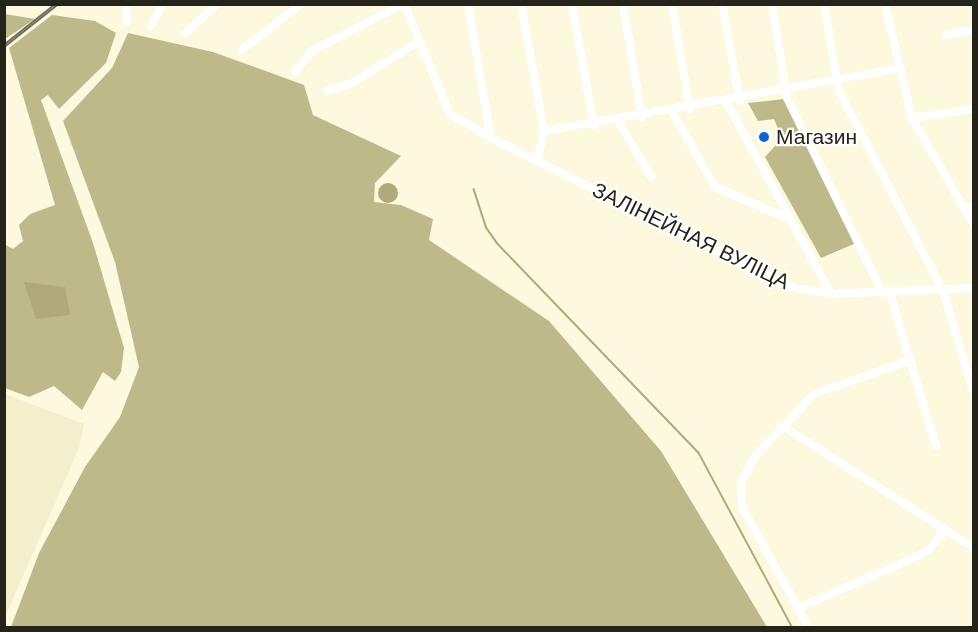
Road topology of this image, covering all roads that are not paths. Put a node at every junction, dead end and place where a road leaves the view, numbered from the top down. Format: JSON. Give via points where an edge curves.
{"nodes":[{"id":1,"x":126,"y":4,"type":"edge"},
{"id":2,"x":162,"y":4,"type":"edge"},
{"id":3,"x":217,"y":4,"type":"edge"},
{"id":4,"x":301,"y":4,"type":"edge"},
{"id":5,"x":404,"y":4,"type":"edge"},
{"id":6,"x":468,"y":4,"type":"edge"},
{"id":7,"x":521,"y":4,"type":"edge"},
{"id":8,"x":572,"y":4,"type":"edge"},
{"id":9,"x":623,"y":4,"type":"edge"},
{"id":10,"x":672,"y":4,"type":"edge"},
{"id":11,"x":722,"y":4,"type":"edge"},
{"id":12,"x":772,"y":4,"type":"edge"},
{"id":13,"x":824,"y":4,"type":"edge"},
{"id":14,"x":885,"y":4,"type":"edge"},
{"id":15,"x":127,"y":22,"type":"dead end"},
{"id":16,"x":151,"y":26,"type":"dead end"},
{"id":17,"x":974,"y":30,"type":"edge"},
{"id":18,"x":185,"y":33,"type":"dead end"},
{"id":19,"x":945,"y":35,"type":"dead end"},
{"id":20,"x":418,"y":42,"type":"junction"},
{"id":21,"x":242,"y":50,"type":"dead end"},
{"id":22,"x":896,"y":69,"type":"junction"},
{"id":23,"x":295,"y":72,"type":"dead end"},
{"id":24,"x":837,"y":82,"type":"junction"},
{"id":25,"x":327,"y":91,"type":"dead end"},
{"id":26,"x":787,"y":92,"type":"junction"},
{"id":27,"x":740,"y":100,"type":"junction"},
{"id":28,"x":727,"y":103,"type":"junction"},
{"id":29,"x":690,"y":109,"type":"junction"},
{"id":30,"x":974,"y":109,"type":"edge"},
{"id":31,"x":672,"y":112,"type":"junction"},
{"id":32,"x":642,"y":117,"type":"junction"},
{"id":33,"x":912,"y":118,"type":"junction"},
{"id":34,"x":619,"y":122,"type":"junction"},
{"id":35,"x":594,"y":126,"type":"junction"},
{"id":36,"x":544,"y":131,"type":"junction"},
{"id":37,"x":491,"y":138,"type":"junction"},
{"id":38,"x":537,"y":161,"type":"junction"},
{"id":39,"x":651,"y":177,"type":"dead end"},
{"id":40,"x":974,"y":206,"type":"edge"},
{"id":41,"x":964,"y":208,"type":"junction"},
{"id":42,"x":789,"y":219,"type":"junction"},
{"id":43,"x":974,"y":225,"type":"edge"},
{"id":44,"x":974,"y":288,"type":"edge"},
{"id":45,"x":943,"y":291,"type":"junction"},
{"id":46,"x":831,"y":294,"type":"junction"},
{"id":47,"x":887,"y":294,"type":"junction"},
{"id":48,"x":911,"y":360,"type":"junction"},
{"id":49,"x":974,"y":394,"type":"edge"},
{"id":50,"x":782,"y":425,"type":"junction"},
{"id":51,"x":936,"y":446,"type":"dead end"},
{"id":52,"x":945,"y":529,"type":"junction"},
{"id":53,"x":974,"y":548,"type":"edge"},
{"id":54,"x":798,"y":608,"type":"junction"},
{"id":55,"x":809,"y":627,"type":"edge"}],
"edges":[{"from":1,"to":15,"type":"street"},
{"from":2,"to":16,"type":"street"},
{"from":3,"to":18,"type":"street"},
{"from":4,"to":21,"type":"street"},
{"from":5,"to":20,"type":"street","name":"ЗАЛІНЕЙНАЯ ВУЛІЦА"},
{"from":5,"to":23,"type":"street","via":[[312,51]]},
{"from":6,"to":37,"type":"street"},
{"from":7,"to":36,"type":"street"},
{"from":8,"to":35,"type":"street"},
{"from":9,"to":32,"type":"street"},
{"from":10,"to":29,"type":"street"},
{"from":11,"to":27,"type":"street"},
{"from":12,"to":26,"type":"street"},
{"from":13,"to":24,"type":"street"},
{"from":14,"to":22,"type":"street"},
{"from":17,"to":19,"type":"street"},
{"from":20,"to":25,"type":"street","via":[[352,83]]},
{"from":20,"to":37,"type":"street","name":"ЗАЛІНЕЙНАЯ ВУЛІЦА","via":[[450,114]]},
{"from":22,"to":24,"type":"street"},
{"from":22,"to":33,"type":"street"},
{"from":24,"to":26,"type":"street"},
{"from":24,"to":45,"type":"street","via":[[860,137]]},
{"from":26,"to":27,"type":"street"},
{"from":26,"to":47,"type":"street"},
{"from":27,"to":28,"type":"street"},
{"from":28,"to":29,"type":"street"},
{"from":28,"to":42,"type":"street"},
{"from":29,"to":31,"type":"street"},
{"from":30,"to":33,"type":"street"},
{"from":31,"to":32,"type":"street"},
{"from":31,"to":42,"type":"street","via":[[715,187]]},
{"from":32,"to":34,"type":"street"},
{"from":33,"to":41,"type":"street"},
{"from":34,"to":35,"type":"street"},
{"from":34,"to":39,"type":"street"},
{"from":35,"to":36,"type":"street"},
{"from":36,"to":38,"type":"street"},
{"from":37,"to":38,"type":"street","name":"ЗАЛІНЕЙНАЯ ВУЛІЦА"},
{"from":38,"to":46,"type":"street","name":"ЗАЛІНЕЙНАЯ ВУЛІЦА","via":[[791,287]]},
{"from":40,"to":41,"type":"street"},
{"from":41,"to":43,"type":"street"},
{"from":42,"to":46,"type":"street"},
{"from":44,"to":45,"type":"street","name":"ЗАЛІНЕЙНАЯ ВУЛІЦА"},
{"from":45,"to":47,"type":"street","name":"ЗАЛІНЕЙНАЯ ВУЛІЦА"},
{"from":45,"to":49,"type":"street"},
{"from":46,"to":47,"type":"street","name":"ЗАЛІНЕЙНАЯ ВУЛІЦА"},
{"from":47,"to":48,"type":"street"},
{"from":48,"to":50,"type":"street","via":[[814,394]]},
{"from":48,"to":51,"type":"street"},
{"from":50,"to":52,"type":"street"},
{"from":50,"to":54,"type":"street","via":[[741,482],[742,507]]},
{"from":52,"to":53,"type":"street"},
{"from":52,"to":54,"type":"street","via":[[931,548],[914,558]]},
{"from":54,"to":55,"type":"street"}]}
